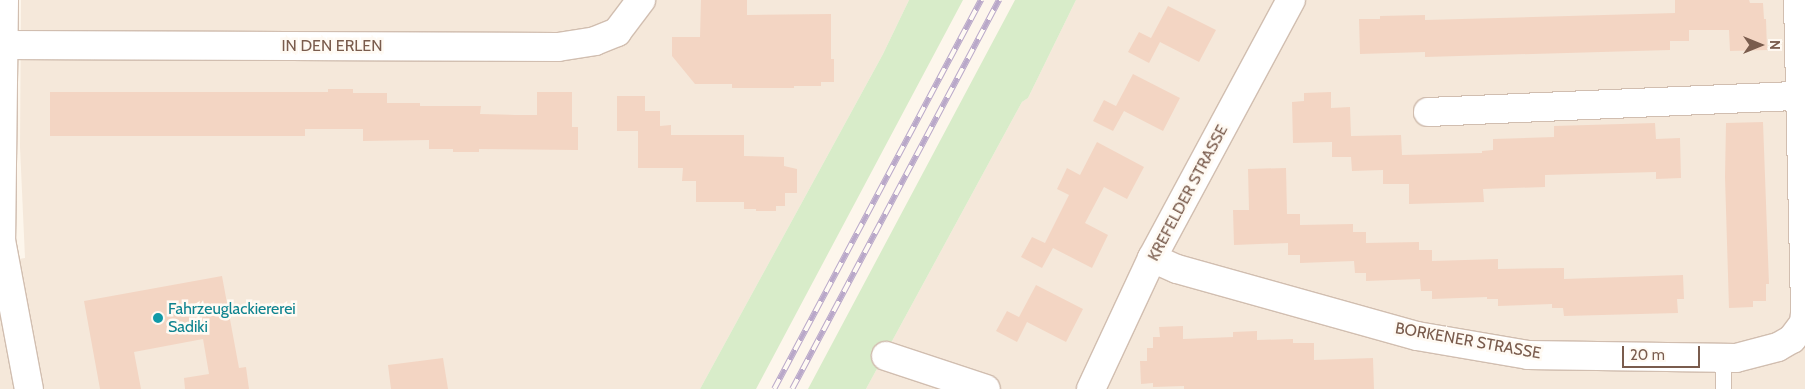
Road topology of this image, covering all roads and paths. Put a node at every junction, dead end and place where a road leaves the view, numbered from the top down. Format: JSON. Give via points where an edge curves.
{"nodes":[{"id":1,"x":4,"y":0,"type":"edge"},
{"id":2,"x":640,"y":0,"type":"edge"},
{"id":3,"x":1291,"y":0,"type":"edge"},
{"id":4,"x":1798,"y":0,"type":"edge"},
{"id":5,"x":4,"y":45,"type":"junction"},
{"id":6,"x":1799,"y":96,"type":"junction"},
{"id":7,"x":1428,"y":112,"type":"dead end"},
{"id":8,"x":1152,"y":258,"type":"junction"},
{"id":9,"x":1805,"y":313,"type":"edge"},
{"id":10,"x":886,"y":356,"type":"dead end"},
{"id":11,"x":1722,"y":357,"type":"junction"},
{"id":12,"x":29,"y":389,"type":"edge"},
{"id":13,"x":986,"y":389,"type":"edge"},
{"id":14,"x":1091,"y":389,"type":"edge"},
{"id":15,"x":1722,"y":389,"type":"edge"}],
"edges":[{"from":1,"to":5,"type":"street"},
{"from":2,"to":5,"type":"street","name":"IN DEN ERLEN","via":[[616,32],[596,41],[558,47]]},
{"from":3,"to":8,"type":"street","name":"KREFELDER STRASSE"},
{"from":4,"to":6,"type":"street","name":"BORKENER STRASSE"},
{"from":5,"to":12,"type":"street","via":[[1,240]]},
{"from":6,"to":7,"type":"street"},
{"from":6,"to":9,"type":"street","name":"BORKENER STRASSE"},
{"from":8,"to":11,"type":"street","name":"BORKENER STRASSE","via":[[1177,269],[1436,339],[1528,355]]},
{"from":8,"to":14,"type":"street","name":"KREFELDER STRASSE"},
{"from":9,"to":11,"type":"street","name":"BORKENER STRASSE","via":[[1804,323],[1792,339],[1778,347],[1736,358]]},
{"from":10,"to":13,"type":"street"},
{"from":11,"to":15,"type":"lane"}]}
